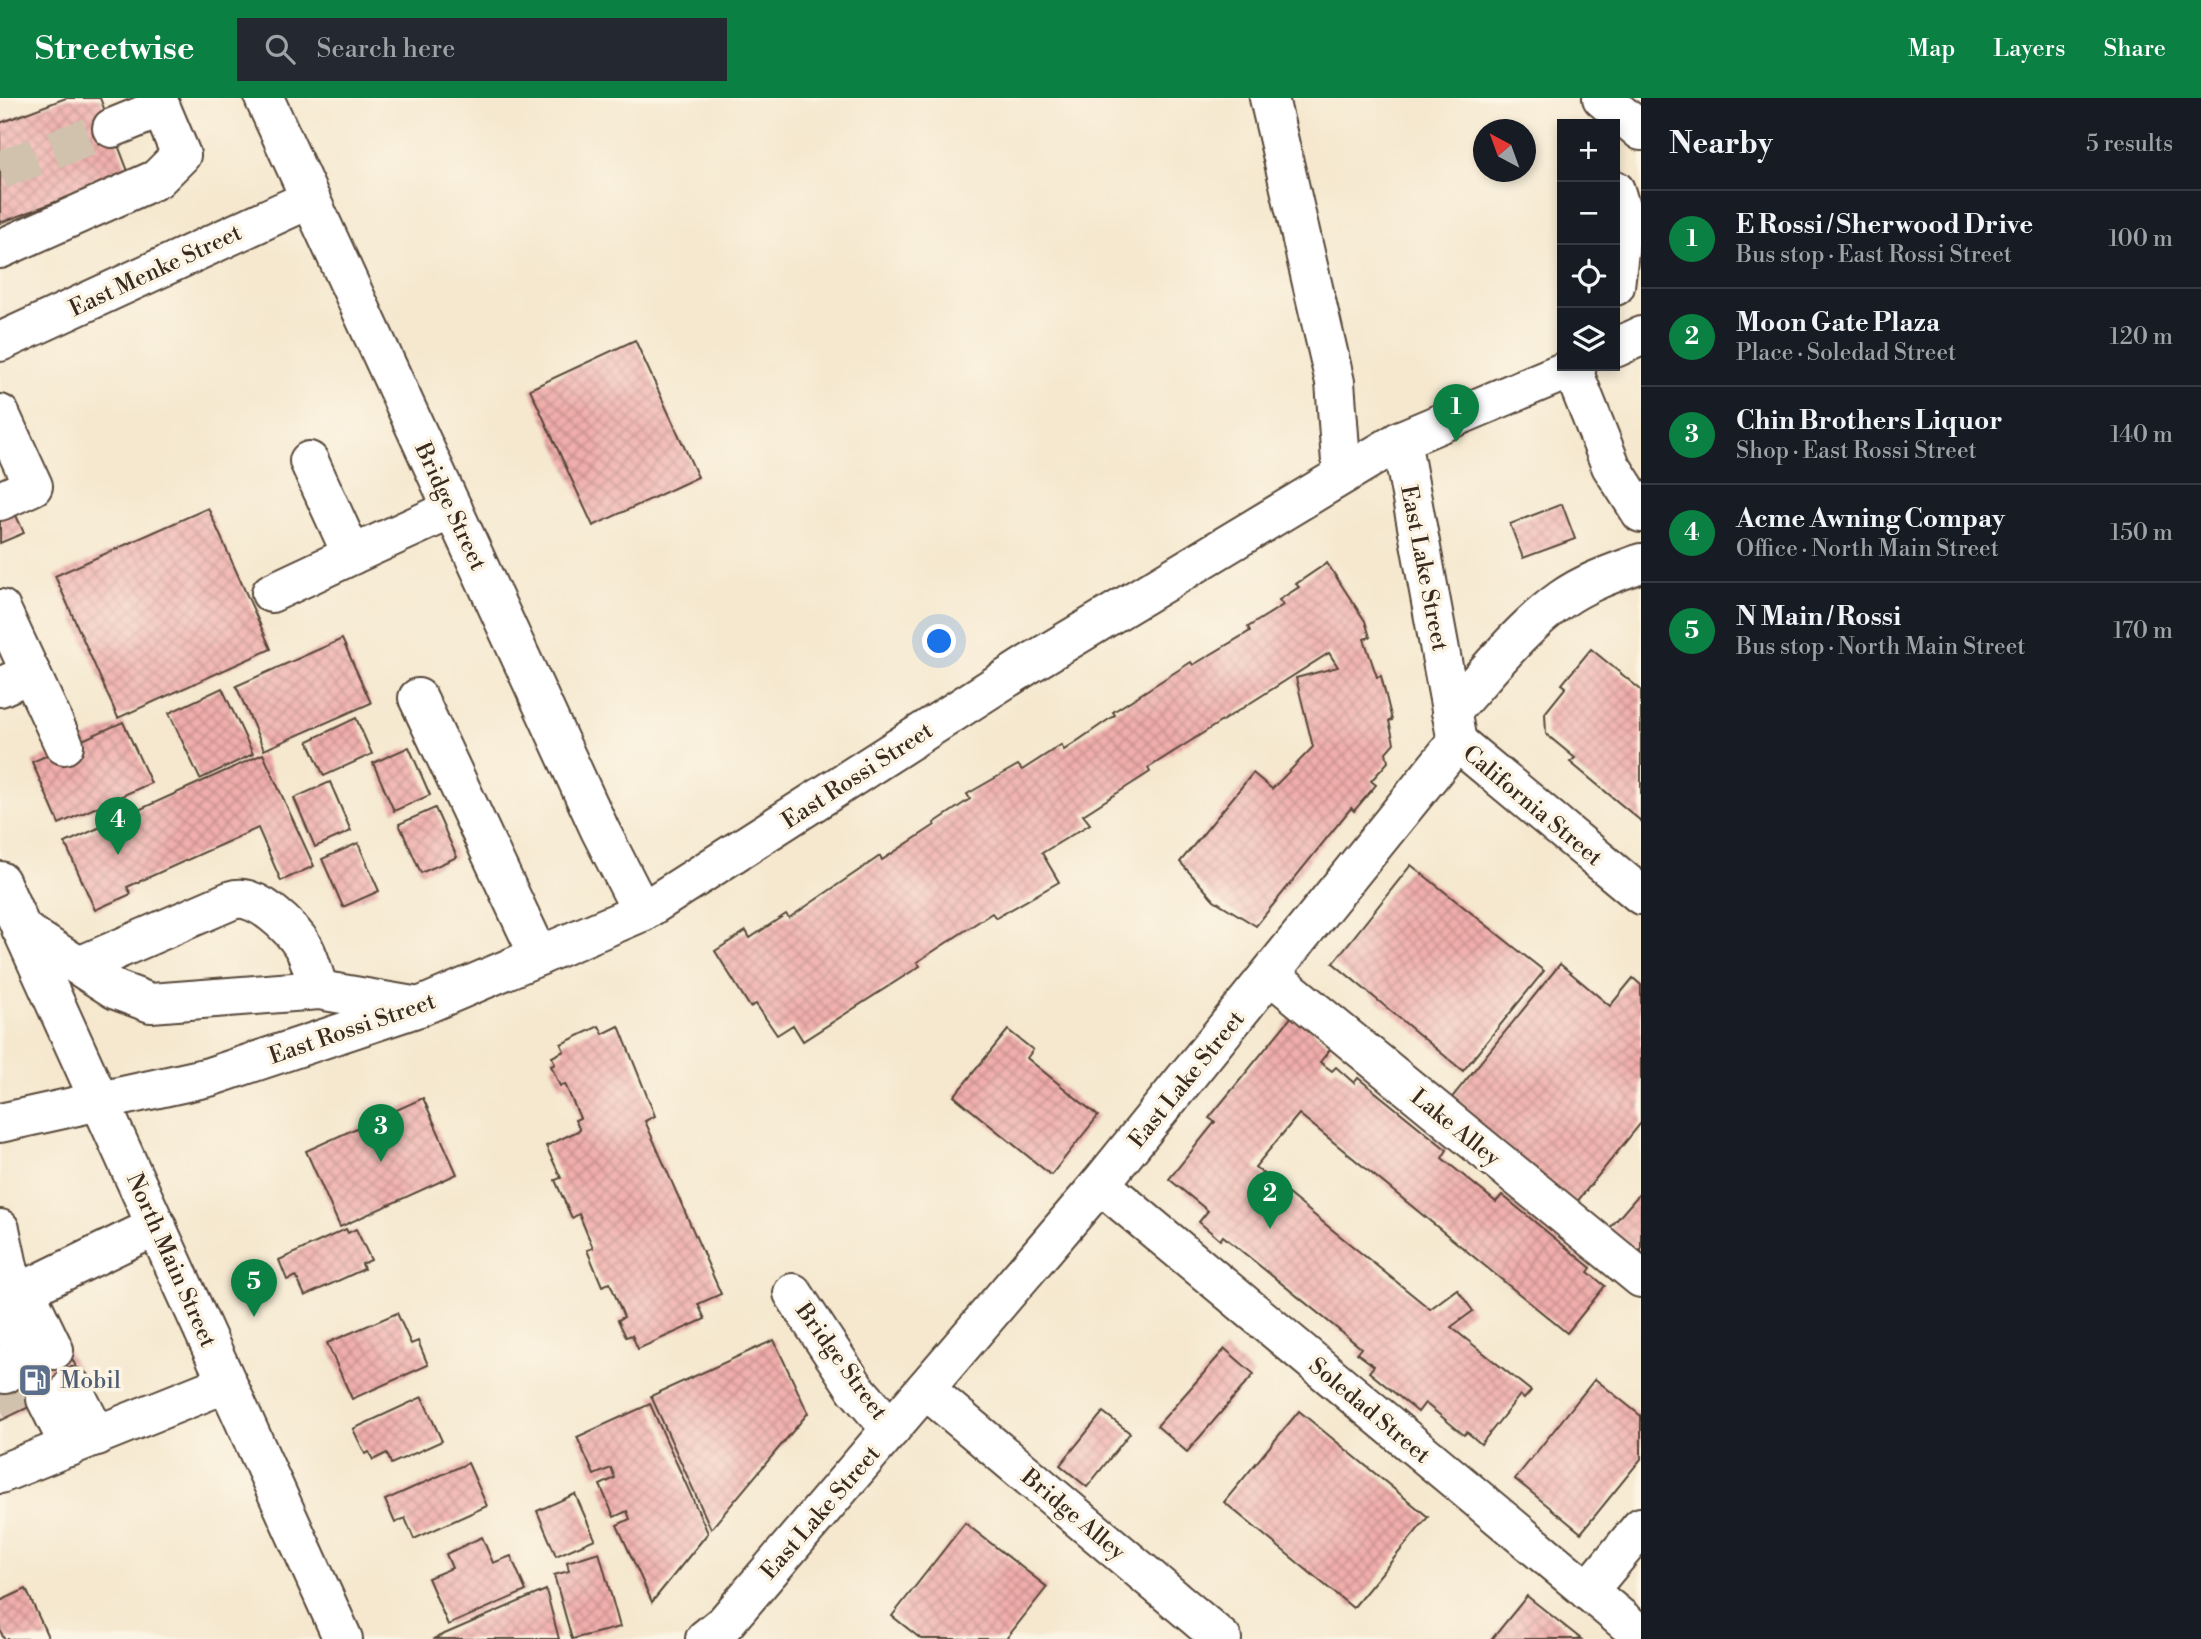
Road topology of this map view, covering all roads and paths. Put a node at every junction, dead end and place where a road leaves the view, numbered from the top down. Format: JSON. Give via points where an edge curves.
{"nodes":[{"id":1,"x":264,"y":98,"type":"edge"},
{"id":2,"x":1269,"y":98,"type":"edge"},
{"id":3,"x":1584,"y":98,"type":"edge"},
{"id":4,"x":1602,"y":98,"type":"edge"},
{"id":5,"x":159,"y":103,"type":"edge"},
{"id":6,"x":1591,"y":119,"type":"edge"},
{"id":7,"x":111,"y":128,"type":"tunnel mouth"},
{"id":8,"x":1641,"y":131,"type":"edge"},
{"id":9,"x":310,"y":199,"type":"junction"},
{"id":10,"x":1620,"y":206,"type":"edge"},
{"id":11,"x":1620,"y":242,"type":"edge"},
{"id":12,"x":0,"y":249,"type":"edge"},
{"id":13,"x":0,"y":342,"type":"edge"},
{"id":14,"x":1565,"y":371,"type":"edge"},
{"id":15,"x":1575,"y":371,"type":"edge"},
{"id":16,"x":0,"y":414,"type":"edge"},
{"id":17,"x":1401,"y":440,"type":"junction"},
{"id":18,"x":309,"y":461,"type":"dead end"},
{"id":19,"x":1342,"y":475,"type":"junction"},
{"id":20,"x":0,"y":501,"type":"edge"},
{"id":21,"x":453,"y":509,"type":"junction"},
{"id":22,"x":1641,"y":513,"type":"edge"},
{"id":23,"x":352,"y":555,"type":"junction"},
{"id":24,"x":1641,"y":563,"type":"edge"},
{"id":25,"x":271,"y":593,"type":"dead end"},
{"id":26,"x":1,"y":609,"type":"edge"},
{"id":27,"x":15,"y":680,"type":"edge"},
{"id":28,"x":418,"y":698,"type":"dead end"},
{"id":29,"x":1454,"y":727,"type":"junction"},
{"id":30,"x":64,"y":745,"type":"dead end"},
{"id":31,"x":0,"y":881,"type":"edge"},
{"id":32,"x":1641,"y":895,"type":"edge"},
{"id":33,"x":642,"y":912,"type":"junction"},
{"id":34,"x":21,"y":929,"type":"junction"},
{"id":35,"x":539,"y":956,"type":"junction"},
{"id":36,"x":79,"y":966,"type":"junction"},
{"id":37,"x":1271,"y":975,"type":"junction"},
{"id":38,"x":319,"y":990,"type":"junction"},
{"id":39,"x":419,"y":1007,"type":"junction"},
{"id":40,"x":100,"y":1101,"type":"junction"},
{"id":41,"x":0,"y":1123,"type":"edge"},
{"id":42,"x":1100,"y":1184,"type":"junction"},
{"id":43,"x":157,"y":1226,"type":"junction"},
{"id":44,"x":0,"y":1229,"type":"edge"},
{"id":45,"x":1641,"y":1278,"type":"edge"},
{"id":46,"x":793,"y":1293,"type":"dead end"},
{"id":47,"x":10,"y":1295,"type":"edge"},
{"id":48,"x":22,"y":1363,"type":"edge"},
{"id":49,"x":227,"y":1383,"type":"junction"},
{"id":50,"x":925,"y":1389,"type":"junction"},
{"id":51,"x":891,"y":1429,"type":"junction"},
{"id":52,"x":71,"y":1447,"type":"junction"},
{"id":53,"x":0,"y":1474,"type":"edge"},
{"id":54,"x":1641,"y":1527,"type":"edge"},
{"id":55,"x":1588,"y":1591,"type":"junction"},
{"id":56,"x":725,"y":1634,"type":"edge"},
{"id":57,"x":1641,"y":1635,"type":"edge"},
{"id":58,"x":343,"y":1638,"type":"edge"},
{"id":59,"x":1222,"y":1639,"type":"edge"}],
"edges":[{"from":1,"to":9,"type":"street","name":"Bridge Street"},
{"from":2,"to":19,"type":"street","via":[[1335,382]]},
{"from":3,"to":6,"type":"street"},
{"from":4,"to":8,"type":"street"},
{"from":5,"to":7,"type":"street"},
{"from":5,"to":12,"type":"street","via":[[181,155],[158,179]]},
{"from":9,"to":13,"type":"street","name":"East Menke Street"},
{"from":9,"to":21,"type":"street","name":"Bridge Street"},
{"from":10,"to":11,"type":"street"},
{"from":14,"to":17,"type":"street","name":"East Rossi Street"},
{"from":15,"to":22,"type":"street","via":[[1611,466]]},
{"from":16,"to":20,"type":"street","via":[[33,486]]},
{"from":17,"to":19,"type":"street","name":"East Rossi Street"},
{"from":17,"to":29,"type":"street","name":"East Lake Street"},
{"from":18,"to":23,"type":"street"},
{"from":19,"to":33,"type":"street","name":"East Rossi Street","via":[[1029,664]]},
{"from":21,"to":23,"type":"street"},
{"from":21,"to":33,"type":"street","name":"Bridge Street"},
{"from":23,"to":25,"type":"street"},
{"from":24,"to":29,"type":"street","via":[[1594,581],[1560,601],[1527,631]]},
{"from":26,"to":27,"type":"street"},
{"from":27,"to":30,"type":"street"},
{"from":28,"to":35,"type":"street"},
{"from":29,"to":32,"type":"street","name":"California Street"},
{"from":29,"to":37,"type":"street","name":"East Lake Street"},
{"from":31,"to":34,"type":"street","name":"North Main Street"},
{"from":33,"to":35,"type":"street","name":"East Rossi Street"},
{"from":34,"to":36,"type":"street"},
{"from":34,"to":40,"type":"street","name":"North Main Street"},
{"from":35,"to":39,"type":"street","name":"East Rossi Street"},
{"from":36,"to":38,"type":"street","via":[[116,990],[151,1003]]},
{"from":36,"to":38,"type":"street","via":[[244,898],[299,940]]},
{"from":37,"to":42,"type":"street","name":"East Lake Street"},
{"from":37,"to":45,"type":"street","name":"Lake Alley"},
{"from":38,"to":39,"type":"street"},
{"from":39,"to":40,"type":"street","name":"East Rossi Street","via":[[209,1077]]},
{"from":40,"to":41,"type":"street","name":"East Rossi Street"},
{"from":40,"to":43,"type":"street","name":"North Main Street"},
{"from":42,"to":50,"type":"street","name":"East Lake Street"},
{"from":42,"to":55,"type":"street","name":"Soledad Street"},
{"from":43,"to":47,"type":"street"},
{"from":43,"to":49,"type":"street","name":"North Main Street"},
{"from":44,"to":47,"type":"street"},
{"from":46,"to":51,"type":"street","name":"Bridge Street","via":[[856,1388]]},
{"from":47,"to":48,"type":"street"},
{"from":49,"to":52,"type":"street"},
{"from":49,"to":58,"type":"street","name":"North Main Street"},
{"from":50,"to":51,"type":"street","name":"East Lake Street"},
{"from":50,"to":59,"type":"street","name":"Bridge Alley"},
{"from":51,"to":56,"type":"street","name":"East Lake Street"},
{"from":52,"to":52,"type":"street","via":[[47,1399]]},
{"from":52,"to":53,"type":"street"},
{"from":54,"to":55,"type":"street"},
{"from":55,"to":57,"type":"street","name":"Soledad Street"}]}
